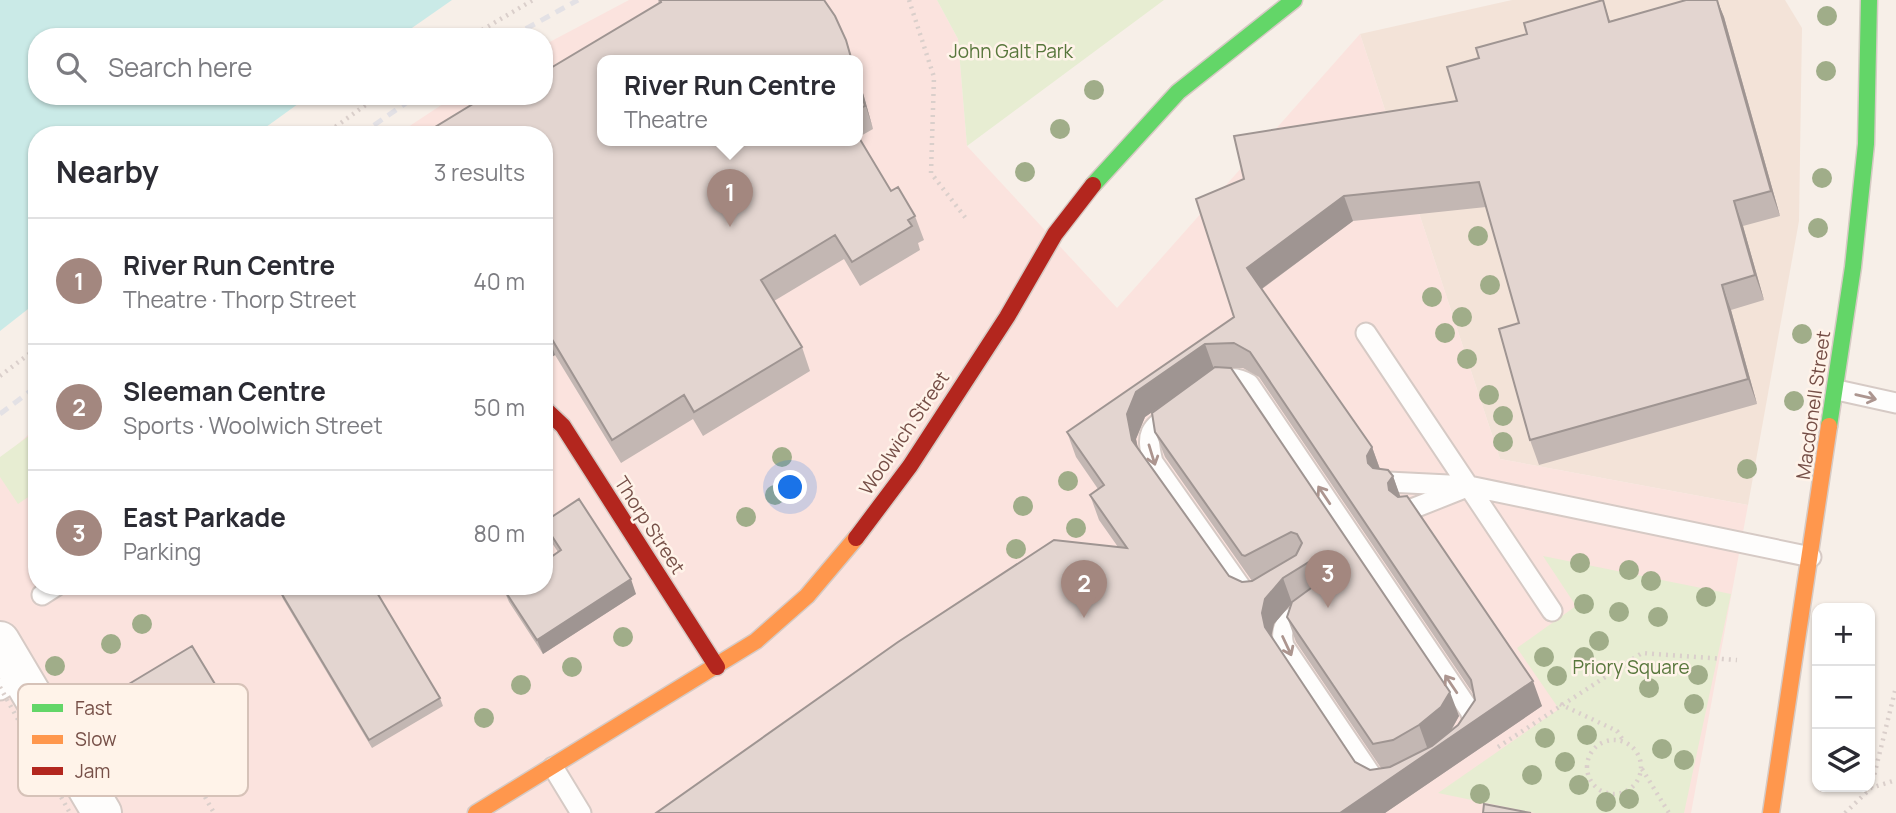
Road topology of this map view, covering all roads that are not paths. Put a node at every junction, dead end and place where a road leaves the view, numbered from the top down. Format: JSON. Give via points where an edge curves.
{"nodes":[{"id":1,"x":1294,"y":0,"type":"edge"},
{"id":2,"x":1869,"y":0,"type":"edge"},
{"id":3,"x":1366,"y":333,"type":"dead end"},
{"id":4,"x":1837,"y":390,"type":"junction"},
{"id":5,"x":1896,"y":403,"type":"edge"},
{"id":6,"x":553,"y":417,"type":"edge"},
{"id":7,"x":1388,"y":482,"type":"edge"},
{"id":8,"x":1469,"y":486,"type":"junction"},
{"id":9,"x":1409,"y":510,"type":"edge"},
{"id":10,"x":1811,"y":557,"type":"junction"},
{"id":11,"x":1267,"y":590,"type":"edge"},
{"id":12,"x":1320,"y":599,"type":"edge"},
{"id":13,"x":1552,"y":611,"type":"dead end"},
{"id":14,"x":0,"y":641,"type":"edge"},
{"id":15,"x":717,"y":667,"type":"junction"},
{"id":16,"x":7,"y":684,"type":"edge"},
{"id":17,"x":18,"y":699,"type":"edge"},
{"id":18,"x":1454,"y":745,"type":"edge"},
{"id":19,"x":552,"y":767,"type":"junction"},
{"id":20,"x":1405,"y":778,"type":"edge"},
{"id":21,"x":89,"y":796,"type":"edge"},
{"id":22,"x":102,"y":813,"type":"edge"},
{"id":23,"x":476,"y":813,"type":"edge"},
{"id":24,"x":580,"y":813,"type":"edge"},
{"id":25,"x":1771,"y":813,"type":"edge"}],
"edges":[{"from":1,"to":15,"type":"main road","name":"Woolwich Street","via":[[1178,92],[1097,179],[1055,234],[958,392],[857,537],[807,596],[756,641]]},
{"from":2,"to":4,"type":"main road","name":"Macdonell Street","via":[[1866,144]]},
{"from":3,"to":8,"type":"lane"},
{"from":4,"to":5,"type":"lane","one_way":true},
{"from":4,"to":10,"type":"main road","name":"Macdonell Street"},
{"from":6,"to":15,"type":"main road","name":"Thorp Street"},
{"from":7,"to":8,"type":"lane"},
{"from":8,"to":9,"type":"lane"},
{"from":8,"to":10,"type":"lane"},
{"from":8,"to":13,"type":"lane"},
{"from":10,"to":25,"type":"main road","name":"Macdonell Street"},
{"from":18,"to":11,"type":"lane","one_way":true,"via":[[1470,728],[1470,711],[1249,384],[1220,379],[1152,427],[1148,437],[1153,462],[1243,590],[1255,595]]},
{"from":12,"to":20,"type":"lane","one_way":true,"via":[[1286,623],[1281,633],[1284,646],[1374,779],[1382,783]]},
{"from":14,"to":16,"type":"street"},
{"from":15,"to":19,"type":"main road","name":"Woolwich Street"},
{"from":16,"to":17,"type":"street"},
{"from":19,"to":23,"type":"main road","name":"Woolwich Street"},
{"from":19,"to":24,"type":"lane"},
{"from":21,"to":22,"type":"street"}]}
